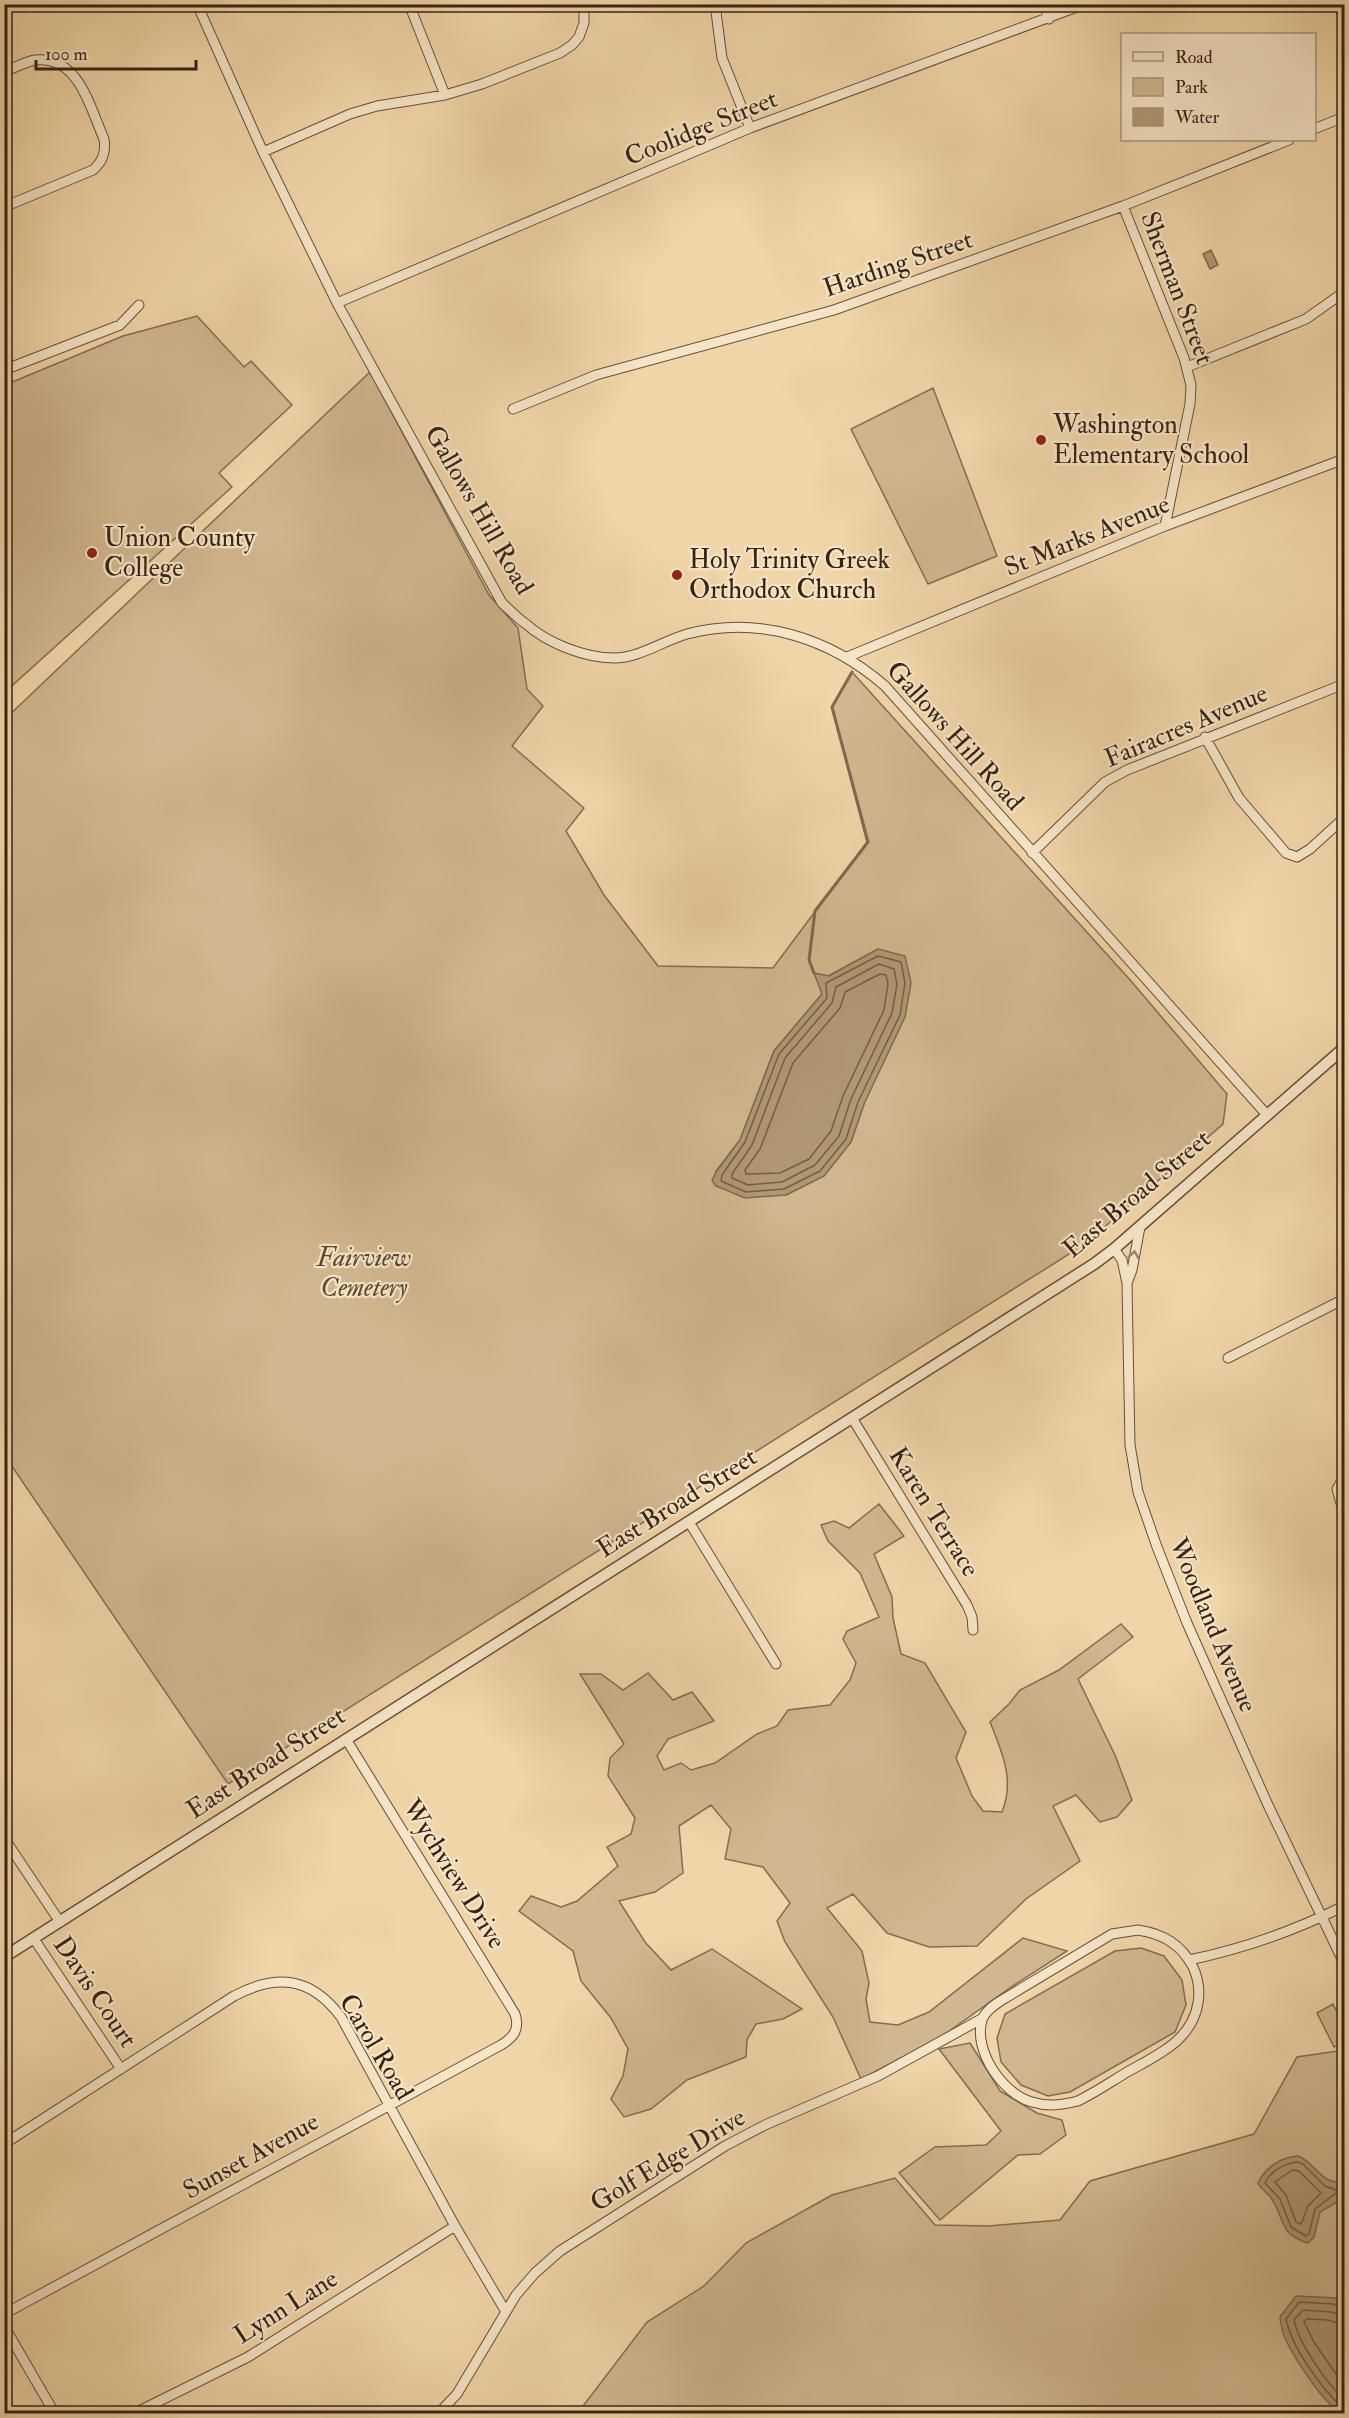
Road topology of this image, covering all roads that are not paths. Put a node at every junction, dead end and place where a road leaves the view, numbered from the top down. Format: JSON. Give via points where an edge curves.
{"nodes":[{"id":1,"x":197,"y":4,"type":"edge"},
{"id":2,"x":409,"y":4,"type":"edge"},
{"id":3,"x":584,"y":4,"type":"edge"},
{"id":4,"x":715,"y":4,"type":"edge"},
{"id":5,"x":1044,"y":4,"type":"edge"},
{"id":6,"x":1085,"y":4,"type":"edge"},
{"id":7,"x":1339,"y":4,"type":"edge"},
{"id":8,"x":1049,"y":19,"type":"junction"},
{"id":9,"x":1344,"y":19,"type":"edge"},
{"id":10,"x":4,"y":72,"type":"edge"},
{"id":11,"x":445,"y":95,"type":"junction"},
{"id":12,"x":1344,"y":117,"type":"edge"},
{"id":13,"x":750,"y":128,"type":"junction"},
{"id":14,"x":1316,"y":128,"type":"edge"},
{"id":15,"x":1286,"y":141,"type":"edge"},
{"id":16,"x":263,"y":152,"type":"junction"},
{"id":17,"x":1123,"y":206,"type":"junction"},
{"id":18,"x":4,"y":207,"type":"edge"},
{"id":19,"x":1344,"y":291,"type":"edge"},
{"id":20,"x":338,"y":303,"type":"junction"},
{"id":21,"x":139,"y":305,"type":"dead end"},
{"id":22,"x":1187,"y":367,"type":"junction"},
{"id":23,"x":4,"y":370,"type":"edge"},
{"id":24,"x":513,"y":409,"type":"dead end"},
{"id":25,"x":1344,"y":459,"type":"edge"},
{"id":26,"x":1165,"y":526,"type":"junction"},
{"id":27,"x":847,"y":657,"type":"junction"},
{"id":28,"x":1344,"y":684,"type":"edge"},
{"id":29,"x":1205,"y":737,"type":"junction"},
{"id":30,"x":1344,"y":818,"type":"edge"},
{"id":31,"x":1032,"y":853,"type":"junction"},
{"id":32,"x":1344,"y":1048,"type":"edge"},
{"id":33,"x":1267,"y":1115,"type":"junction"},
{"id":34,"x":1140,"y":1227,"type":"junction"},
{"id":35,"x":1114,"y":1250,"type":"junction"},
{"id":36,"x":1127,"y":1283,"type":"junction"},
{"id":37,"x":1344,"y":1299,"type":"edge"},
{"id":38,"x":1228,"y":1358,"type":"dead end"},
{"id":39,"x":852,"y":1418,"type":"junction"},
{"id":40,"x":1344,"y":1477,"type":"edge"},
{"id":41,"x":1344,"y":1514,"type":"edge"},
{"id":42,"x":689,"y":1522,"type":"junction"},
{"id":43,"x":973,"y":1630,"type":"dead end"},
{"id":44,"x":776,"y":1664,"type":"dead end"},
{"id":45,"x":346,"y":1739,"type":"junction"},
{"id":46,"x":4,"y":1838,"type":"edge"},
{"id":47,"x":1344,"y":1906,"type":"edge"},
{"id":48,"x":1322,"y":1917,"type":"junction"},
{"id":49,"x":60,"y":1922,"type":"junction"},
{"id":50,"x":34,"y":1939,"type":"junction"},
{"id":51,"x":4,"y":1958,"type":"edge"},
{"id":52,"x":1189,"y":1960,"type":"junction"},
{"id":53,"x":1344,"y":1963,"type":"edge"},
{"id":54,"x":983,"y":2018,"type":"junction"},
{"id":55,"x":515,"y":2034,"type":"joint"},
{"id":56,"x":121,"y":2069,"type":"junction"},
{"id":57,"x":388,"y":2105,"type":"junction"},
{"id":58,"x":4,"y":2144,"type":"edge"},
{"id":59,"x":454,"y":2226,"type":"junction"},
{"id":60,"x":506,"y":2312,"type":"junction"},
{"id":61,"x":4,"y":2314,"type":"edge"},
{"id":62,"x":4,"y":2326,"type":"edge"},
{"id":63,"x":54,"y":2414,"type":"edge"},
{"id":64,"x":133,"y":2414,"type":"edge"},
{"id":65,"x":438,"y":2414,"type":"edge"}],
"edges":[{"from":1,"to":16,"type":"street","name":"Gallows Hill Road"},
{"from":2,"to":11,"type":"street"},
{"from":3,"to":11,"type":"street","via":[[579,37],[560,53]]},
{"from":4,"to":13,"type":"street","via":[[722,58]]},
{"from":5,"to":8,"type":"street"},
{"from":6,"to":8,"type":"street","name":"Coolidge Street"},
{"from":7,"to":9,"type":"street"},
{"from":8,"to":13,"type":"street","name":"Coolidge Street"},
{"from":10,"to":18,"type":"street","via":[[27,62],[45,60],[63,65],[79,82],[105,147],[100,164],[93,170]]},
{"from":11,"to":16,"type":"street","via":[[350,114]]},
{"from":12,"to":14,"type":"street"},
{"from":13,"to":20,"type":"street","name":"Coolidge Street"},
{"from":15,"to":17,"type":"street","name":"Harding Street"},
{"from":16,"to":20,"type":"street","name":"Gallows Hill Road"},
{"from":17,"to":22,"type":"street","name":"Sherman Street"},
{"from":17,"to":24,"type":"street","name":"Harding Street","via":[[834,310],[596,375]]},
{"from":19,"to":22,"type":"street","via":[[1306,318]]},
{"from":20,"to":27,"type":"street","name":"Gallows Hill Road","via":[[502,603],[526,625],[578,652],[604,657],[633,655],[708,630],[750,627],[813,640]]},
{"from":21,"to":23,"type":"street","via":[[120,325]]},
{"from":22,"to":26,"type":"street","name":"Sherman Street","via":[[1190,404]]},
{"from":25,"to":26,"type":"street","name":"St Marks Avenue"},
{"from":26,"to":27,"type":"street","name":"St Marks Avenue"},
{"from":27,"to":31,"type":"street","name":"Gallows Hill Road","via":[[885,686]]},
{"from":28,"to":29,"type":"street","name":"Fairacres Avenue"},
{"from":29,"to":30,"type":"street","via":[[1239,798],[1286,853],[1297,856],[1310,849]]},
{"from":29,"to":31,"type":"street","name":"Fairacres Avenue","via":[[1105,782]]},
{"from":31,"to":33,"type":"street","name":"Gallows Hill Road"},
{"from":32,"to":33,"type":"street","name":"East Broad Street"},
{"from":33,"to":34,"type":"street","name":"East Broad Street"},
{"from":34,"to":35,"type":"street","name":"East Broad Street"},
{"from":36,"to":34,"type":"street","name":"Woodland Avenue","one_way":true},
{"from":35,"to":36,"type":"street","name":"Woodland Avenue","via":[[1122,1260]]},
{"from":35,"to":39,"type":"street","name":"East Broad Street"},
{"from":36,"to":48,"type":"street","name":"Woodland Avenue","via":[[1130,1445],[1138,1492],[1187,1623]]},
{"from":37,"to":38,"type":"street"},
{"from":39,"to":42,"type":"street","name":"East Broad Street"},
{"from":39,"to":43,"type":"street","name":"Karen Terrace","via":[[967,1605]]},
{"from":40,"to":41,"type":"street","via":[[1337,1496]]},
{"from":42,"to":44,"type":"street"},
{"from":42,"to":45,"type":"street","name":"East Broad Street"},
{"from":45,"to":49,"type":"street","name":"East Broad Street"},
{"from":45,"to":55,"type":"street","name":"Wychview Drive","via":[[515,2014]]},
{"from":46,"to":49,"type":"street"},
{"from":47,"to":48,"type":"street"},
{"from":48,"to":52,"type":"street","via":[[1262,1940]]},
{"from":48,"to":53,"type":"street","name":"Woodland Avenue"},
{"from":49,"to":50,"type":"street","name":"East Broad Street"},
{"from":50,"to":51,"type":"street","name":"East Broad Street"},
{"from":50,"to":56,"type":"street","name":"Davis Court"},
{"from":52,"to":54,"type":"street","via":[[1170,1940],[1151,1932],[1112,1934],[1002,2000]]},
{"from":52,"to":54,"type":"street","via":[[1199,1997],[1195,2017],[1180,2039],[1085,2097],[1064,2105],[1030,2102],[1001,2083],[982,2043]]},
{"from":54,"to":60,"type":"street","name":"Golf Edge Drive","via":[[878,2076],[725,2146],[560,2251],[535,2273]]},
{"from":55,"to":57,"type":"street","name":"Sunset Avenue"},
{"from":56,"to":57,"type":"street","name":"Carol Road","via":[[254,1985],[292,1983],[313,1991],[331,2005]]},
{"from":56,"to":58,"type":"street","name":"Carol Road"},
{"from":57,"to":59,"type":"street","name":"Carol Road"},
{"from":57,"to":61,"type":"street","name":"Sunset Avenue"},
{"from":59,"to":60,"type":"street","name":"Carol Road"},
{"from":59,"to":64,"type":"street","name":"Lynn Lane","via":[[248,2356]]},
{"from":60,"to":65,"type":"street","name":"Golf Edge Drive","via":[[457,2394]]},
{"from":62,"to":63,"type":"street"}]}
